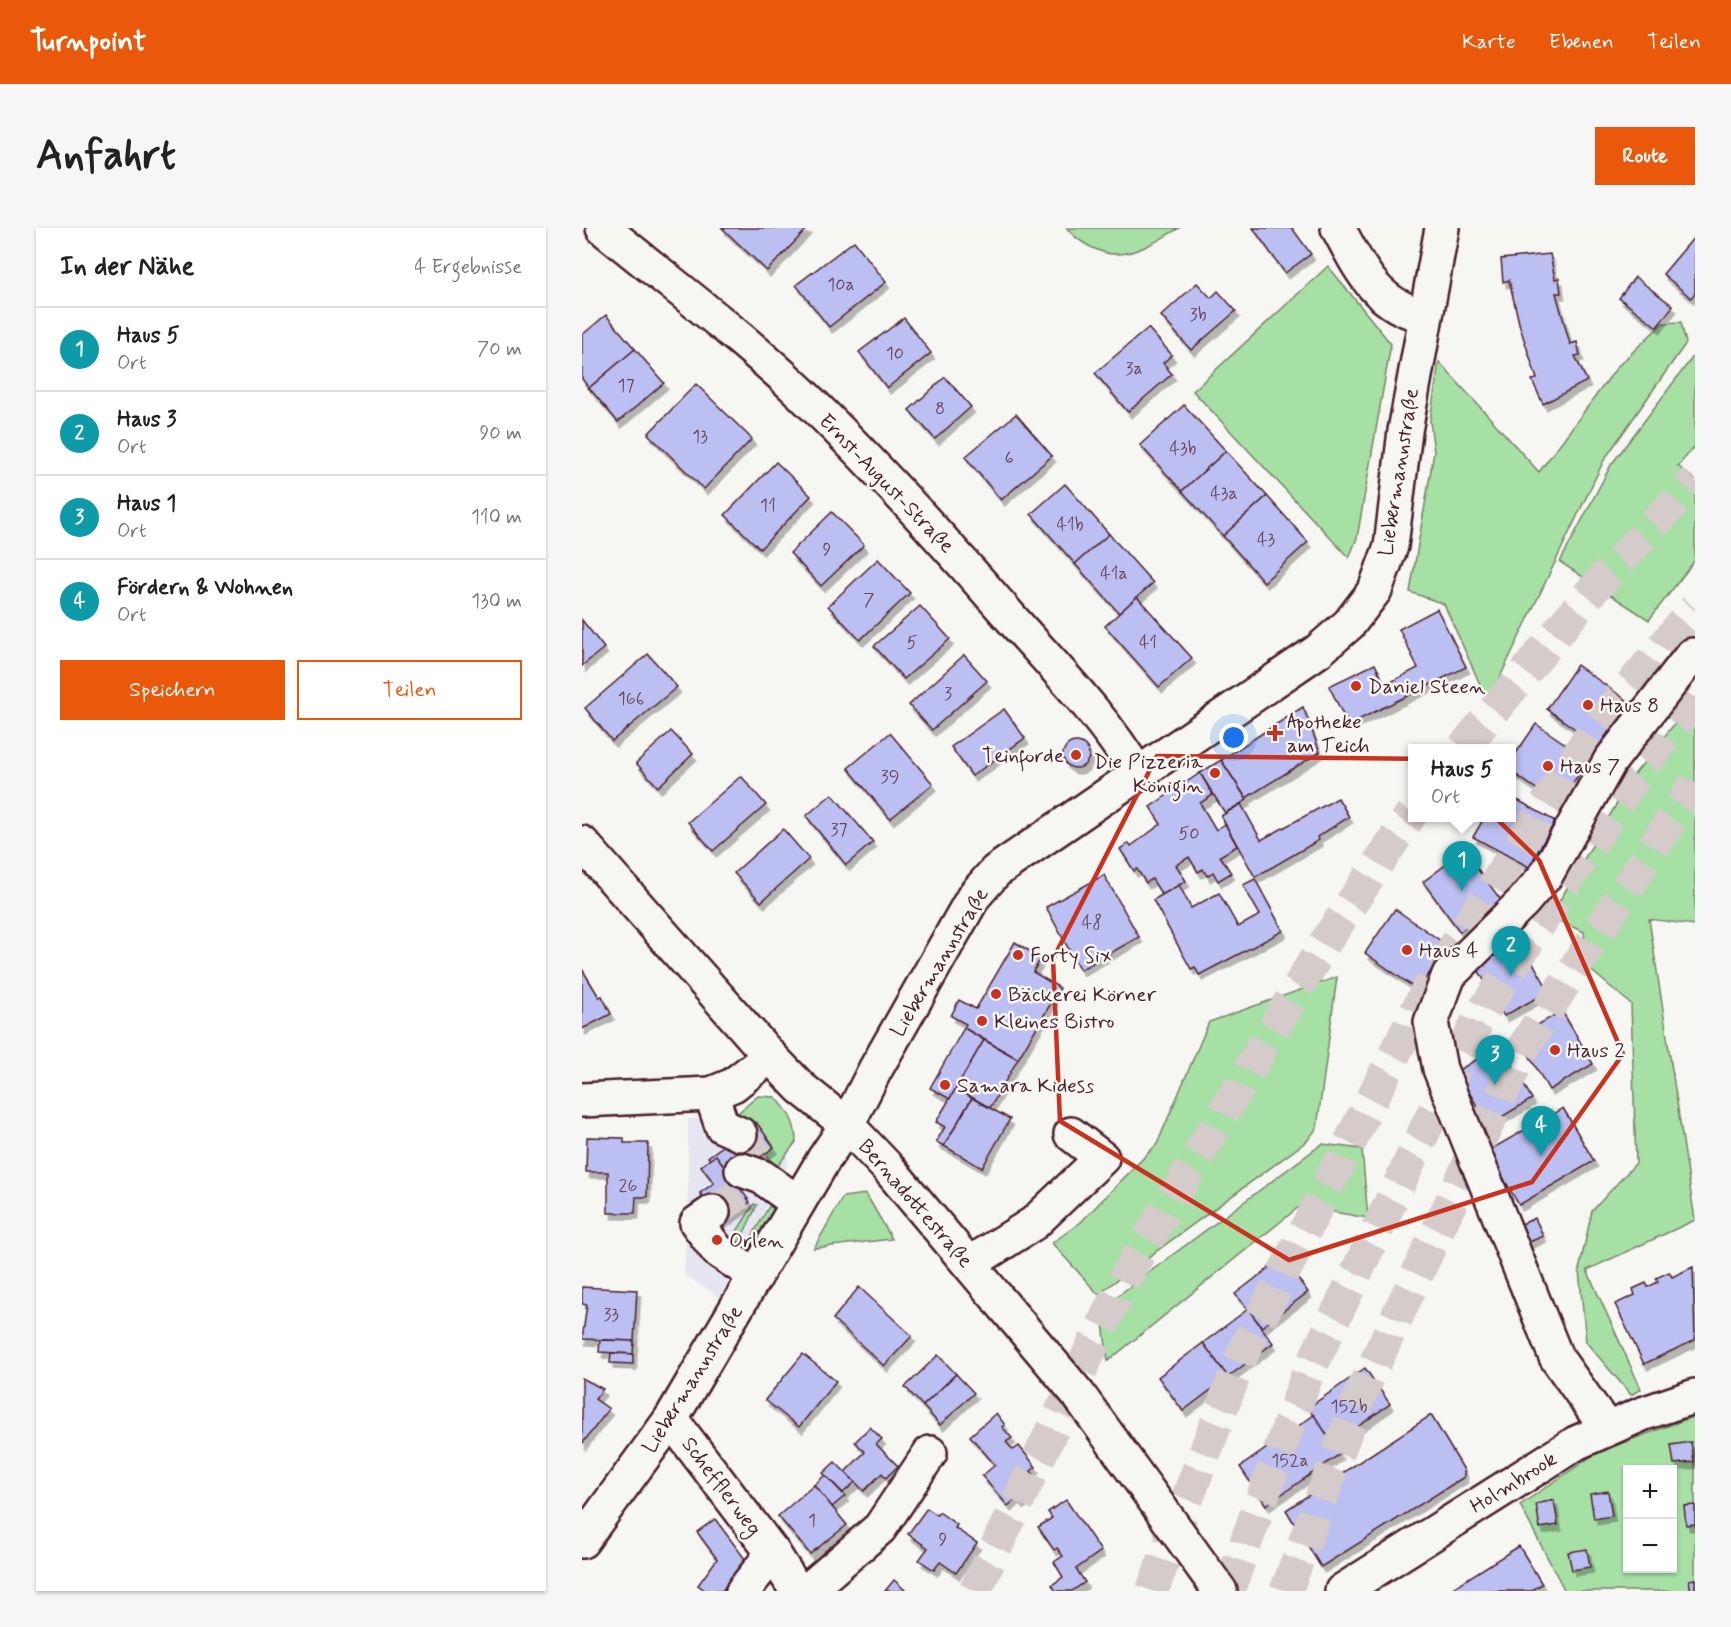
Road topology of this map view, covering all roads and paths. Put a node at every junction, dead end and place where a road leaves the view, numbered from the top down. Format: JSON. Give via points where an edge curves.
{"nodes":[{"id":1,"x":603,"y":228,"type":"edge"},
{"id":2,"x":1338,"y":228,"type":"edge"},
{"id":3,"x":1442,"y":228,"type":"edge"},
{"id":4,"x":1424,"y":315,"type":"junction"},
{"id":5,"x":1692,"y":654,"type":"dead end"},
{"id":6,"x":1137,"y":773,"type":"junction"},
{"id":7,"x":582,"y":843,"type":"edge"},
{"id":8,"x":770,"y":1056,"type":"junction"},
{"id":9,"x":711,"y":1094,"type":"junction"},
{"id":10,"x":582,"y":1100,"type":"edge"},
{"id":11,"x":847,"y":1125,"type":"junction"},
{"id":12,"x":1071,"y":1134,"type":"dead end"},
{"id":13,"x":798,"y":1203,"type":"junction"},
{"id":14,"x":713,"y":1212,"type":"tunnel mouth"},
{"id":15,"x":969,"y":1264,"type":"junction"},
{"id":16,"x":756,"y":1275,"type":"junction"},
{"id":17,"x":1695,"y":1396,"type":"edge"},
{"id":18,"x":671,"y":1419,"type":"junction"},
{"id":19,"x":1607,"y":1429,"type":"junction"},
{"id":20,"x":930,"y":1453,"type":"dead end"},
{"id":21,"x":582,"y":1540,"type":"edge"},
{"id":22,"x":773,"y":1553,"type":"junction"},
{"id":23,"x":743,"y":1591,"type":"edge"},
{"id":24,"x":797,"y":1591,"type":"edge"},
{"id":25,"x":807,"y":1591,"type":"edge"},
{"id":26,"x":1220,"y":1591,"type":"edge"},
{"id":27,"x":1342,"y":1591,"type":"edge"}],
"edges":[{"from":1,"to":6,"type":"street","name":"Ernst-August-Straße","via":[[730,330],[860,451],[1100,720]]},
{"from":2,"to":4,"type":"street","via":[[1377,291],[1405,312]]},
{"from":3,"to":4,"type":"street","name":"Liebermannstraße"},
{"from":4,"to":6,"type":"street","name":"Liebermannstraße","via":[[1390,546],[1375,590],[1349,624],[1318,651]]},
{"from":5,"to":19,"type":"street","via":[[1610,761],[1546,875],[1449,975],[1431,1022],[1440,1069],[1556,1357]]},
{"from":6,"to":11,"type":"street","name":"Liebermannstraße","via":[[1017,854],[974,896]]},
{"from":7,"to":8,"type":"street","name":"Bernadottestraße"},
{"from":8,"to":9,"type":"street","via":[[733,1085]]},
{"from":8,"to":11,"type":"street","name":"Bernadottestraße","via":[[801,1088]]},
{"from":9,"to":10,"type":"street"},
{"from":9,"to":13,"type":"street","via":[[742,1158]]},
{"from":11,"to":13,"type":"street","name":"Liebermannstraße"},
{"from":11,"to":15,"type":"street","name":"Bernadottestraße"},
{"from":12,"to":15,"type":"street","via":[[1102,1158],[1034,1223]]},
{"from":13,"to":16,"type":"street","name":"Liebermannstraße"},
{"from":14,"to":16,"type":"street","via":[[698,1223],[717,1250]]},
{"from":15,"to":26,"type":"street","name":"Bernadottestraße","via":[[1078,1394]]},
{"from":16,"to":18,"type":"street","name":"Liebermannstraße"},
{"from":17,"to":19,"type":"street","name":"Holmbrook"},
{"from":18,"to":21,"type":"street","name":"Liebermannstraße"},
{"from":18,"to":22,"type":"street","name":"Schefflerweg"},
{"from":19,"to":27,"type":"street","name":"Holmbrook","via":[[1576,1443]]},
{"from":20,"to":25,"type":"street","via":[[880,1528]]},
{"from":22,"to":23,"type":"street","name":"Schefflerweg"},
{"from":22,"to":24,"type":"street","name":"Schefflerweg"}]}
